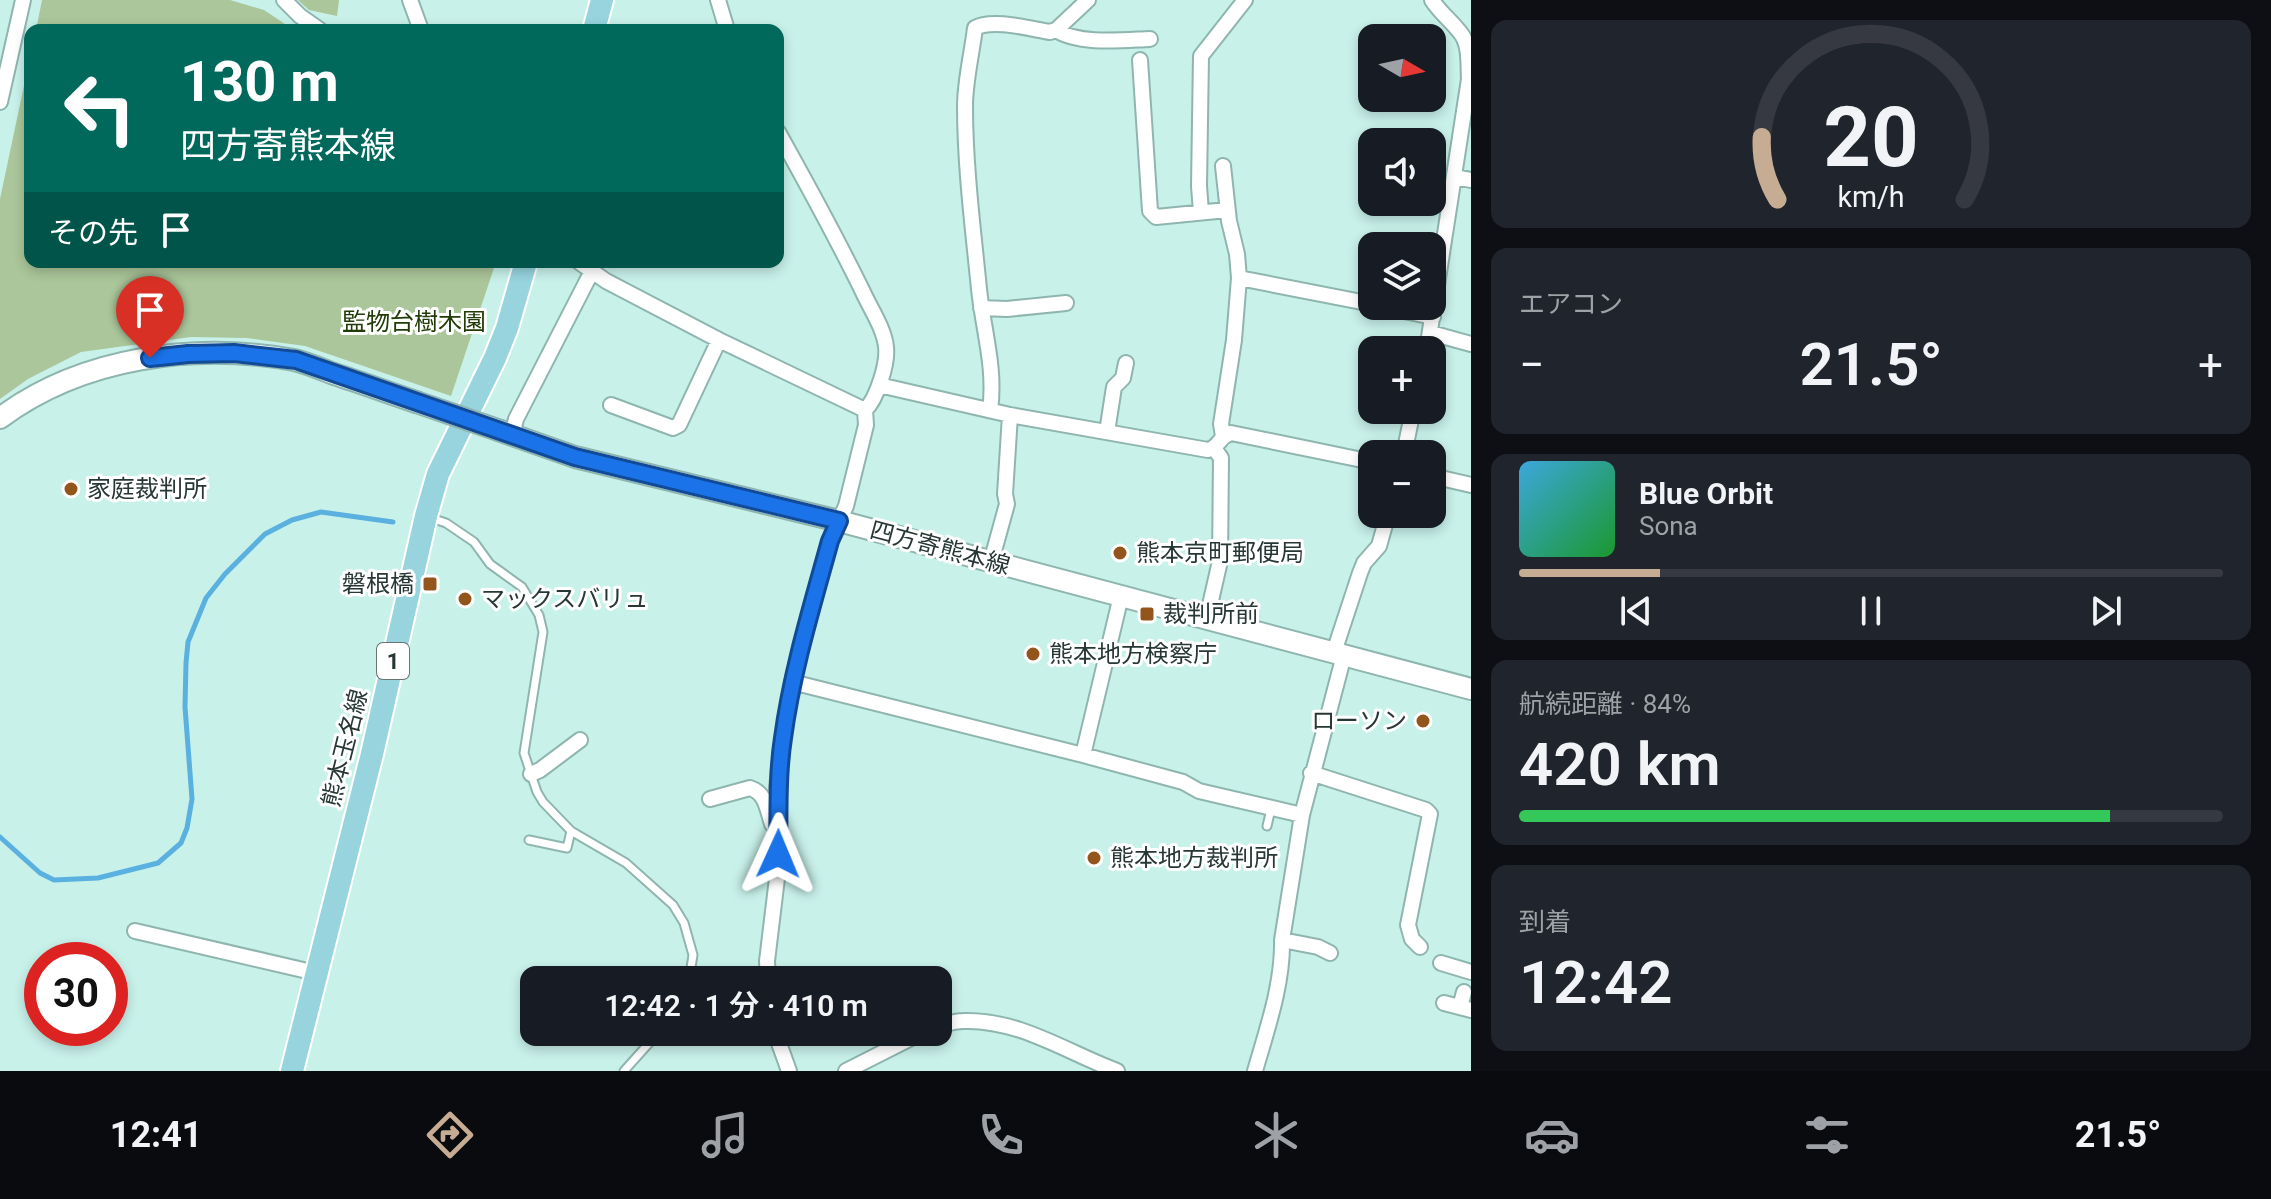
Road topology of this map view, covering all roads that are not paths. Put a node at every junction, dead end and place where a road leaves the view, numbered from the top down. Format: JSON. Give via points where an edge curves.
{"nodes":[{"id":1,"x":23,"y":0,"type":"edge"},
{"id":2,"x":284,"y":0,"type":"edge"},
{"id":3,"x":410,"y":0,"type":"edge"},
{"id":4,"x":602,"y":0,"type":"edge"},
{"id":5,"x":718,"y":0,"type":"edge"},
{"id":6,"x":1088,"y":0,"type":"edge"},
{"id":7,"x":1245,"y":0,"type":"edge"},
{"id":8,"x":1432,"y":0,"type":"edge"},
{"id":9,"x":311,"y":24,"type":"edge"},
{"id":10,"x":419,"y":24,"type":"edge"},
{"id":11,"x":596,"y":24,"type":"edge"},
{"id":12,"x":725,"y":24,"type":"edge"},
{"id":13,"x":1056,"y":30,"type":"junction"},
{"id":14,"x":1150,"y":39,"type":"dead end"},
{"id":15,"x":1140,"y":60,"type":"dead end"},
{"id":16,"x":0,"y":102,"type":"edge"},
{"id":17,"x":1468,"y":112,"type":"edge"},
{"id":18,"x":784,"y":143,"type":"edge"},
{"id":19,"x":1223,"y":166,"type":"dead end"},
{"id":20,"x":1455,"y":177,"type":"junction"},
{"id":21,"x":1471,"y":180,"type":"edge"},
{"id":22,"x":1227,"y":210,"type":"junction"},
{"id":23,"x":1201,"y":212,"type":"junction"},
{"id":24,"x":1446,"y":234,"type":"edge"},
{"id":25,"x":524,"y":268,"type":"edge"},
{"id":26,"x":586,"y":268,"type":"edge"},
{"id":27,"x":591,"y":273,"type":"junction"},
{"id":28,"x":1239,"y":278,"type":"junction"},
{"id":29,"x":1358,"y":301,"type":"edge"},
{"id":30,"x":1066,"y":303,"type":"dead end"},
{"id":31,"x":981,"y":308,"type":"junction"},
{"id":32,"x":1433,"y":320,"type":"edge"},
{"id":33,"x":1431,"y":333,"type":"junction"},
{"id":34,"x":1430,"y":336,"type":"edge"},
{"id":35,"x":719,"y":340,"type":"junction"},
{"id":36,"x":1471,"y":344,"type":"edge"},
{"id":37,"x":1126,"y":363,"type":"dead end"},
{"id":38,"x":879,"y":385,"type":"junction"},
{"id":39,"x":611,"y":405,"type":"dead end"},
{"id":40,"x":865,"y":410,"type":"junction"},
{"id":41,"x":990,"y":410,"type":"junction"},
{"id":42,"x":1010,"y":415,"type":"junction"},
{"id":43,"x":0,"y":418,"type":"edge"},
{"id":44,"x":1107,"y":432,"type":"junction"},
{"id":45,"x":507,"y":433,"type":"junction"},
{"id":46,"x":1219,"y":442,"type":"junction"},
{"id":47,"x":1358,"y":459,"type":"edge"},
{"id":48,"x":1446,"y":479,"type":"edge"},
{"id":49,"x":1471,"y":485,"type":"edge"},
{"id":50,"x":426,"y":516,"type":"junction"},
{"id":51,"x":839,"y":521,"type":"junction"},
{"id":52,"x":1384,"y":528,"type":"edge"},
{"id":53,"x":991,"y":562,"type":"junction"},
{"id":54,"x":1121,"y":596,"type":"junction"},
{"id":55,"x":1207,"y":618,"type":"junction"},
{"id":56,"x":1339,"y":653,"type":"junction"},
{"id":57,"x":792,"y":682,"type":"junction"},
{"id":58,"x":1471,"y":689,"type":"edge"},
{"id":59,"x":580,"y":740,"type":"dead end"},
{"id":60,"x":1083,"y":755,"type":"junction"},
{"id":61,"x":1311,"y":773,"type":"junction"},
{"id":62,"x":531,"y":774,"type":"junction"},
{"id":63,"x":710,"y":799,"type":"dead end"},
{"id":64,"x":1271,"y":809,"type":"junction"},
{"id":65,"x":1302,"y":815,"type":"junction"},
{"id":66,"x":778,"y":824,"type":"junction"},
{"id":67,"x":1267,"y":826,"type":"dead end"},
{"id":68,"x":571,"y":831,"type":"junction"},
{"id":69,"x":529,"y":840,"type":"dead end"},
{"id":70,"x":135,"y":931,"type":"dead end"},
{"id":71,"x":1282,"y":940,"type":"junction"},
{"id":72,"x":1420,"y":947,"type":"dead end"},
{"id":73,"x":1330,"y":953,"type":"dead end"},
{"id":74,"x":1441,"y":963,"type":"dead end"},
{"id":75,"x":691,"y":966,"type":"edge"},
{"id":76,"x":767,"y":966,"type":"edge"},
{"id":77,"x":1471,"y":972,"type":"edge"},
{"id":78,"x":316,"y":973,"type":"junction"},
{"id":79,"x":1464,"y":992,"type":"dead end"},
{"id":80,"x":1444,"y":1003,"type":"dead end"},
{"id":81,"x":1465,"y":1009,"type":"edge"},
{"id":82,"x":952,"y":1023,"type":"edge"},
{"id":83,"x":646,"y":1046,"type":"edge"},
{"id":84,"x":780,"y":1046,"type":"edge"},
{"id":85,"x":895,"y":1046,"type":"edge"},
{"id":86,"x":292,"y":1071,"type":"edge"},
{"id":87,"x":624,"y":1071,"type":"edge"},
{"id":88,"x":789,"y":1071,"type":"edge"},
{"id":89,"x":846,"y":1071,"type":"edge"},
{"id":90,"x":1117,"y":1071,"type":"edge"},
{"id":91,"x":1255,"y":1071,"type":"edge"}],
"edges":[{"from":1,"to":16,"type":"street"},
{"from":2,"to":9,"type":"street"},
{"from":3,"to":10,"type":"street"},
{"from":4,"to":11,"type":"main road"},
{"from":5,"to":12,"type":"street"},
{"from":6,"to":13,"type":"street"},
{"from":7,"to":23,"type":"street","via":[[1201,56]]},
{"from":8,"to":17,"type":"street","via":[[1468,49]]},
{"from":13,"to":14,"type":"street","via":[[1096,40]]},
{"from":13,"to":31,"type":"street","via":[[996,24],[975,28],[965,103]]},
{"from":15,"to":23,"type":"street","via":[[1150,211],[1156,217]]},
{"from":17,"to":20,"type":"street"},
{"from":18,"to":38,"type":"street","via":[[881,330],[887,350]]},
{"from":19,"to":22,"type":"street"},
{"from":20,"to":21,"type":"street"},
{"from":20,"to":24,"type":"street"},
{"from":22,"to":23,"type":"street"},
{"from":22,"to":28,"type":"street"},
{"from":25,"to":50,"type":"main road","name":"熊本玉名線","number":"1","via":[[507,328],[438,474]]},
{"from":26,"to":27,"type":"street"},
{"from":27,"to":35,"type":"street"},
{"from":27,"to":45,"type":"street"},
{"from":28,"to":29,"type":"street"},
{"from":28,"to":46,"type":"street"},
{"from":30,"to":31,"type":"street"},
{"from":31,"to":41,"type":"street","via":[[991,367]]},
{"from":32,"to":33,"type":"street"},
{"from":33,"to":34,"type":"street"},
{"from":33,"to":36,"type":"street"},
{"from":35,"to":39,"type":"street","via":[[679,425],[673,428]]},
{"from":35,"to":40,"type":"street"},
{"from":37,"to":44,"type":"street","via":[[1123,378],[1114,387]]},
{"from":38,"to":40,"type":"street"},
{"from":38,"to":41,"type":"street"},
{"from":40,"to":51,"type":"street","via":[[866,425]]},
{"from":41,"to":42,"type":"street"},
{"from":42,"to":44,"type":"street"},
{"from":42,"to":53,"type":"street","via":[[1007,504]]},
{"from":43,"to":45,"type":"main road","name":"四方寄熊本線","bridge":true,"via":[[86,372],[150,358],[234,353],[296,360]]},
{"from":44,"to":46,"type":"street","via":[[1208,450]]},
{"from":45,"to":51,"type":"main road","name":"四方寄熊本線","via":[[575,457]]},
{"from":46,"to":47,"type":"street","via":[[1231,433]]},
{"from":46,"to":55,"type":"street","via":[[1220,561]]},
{"from":48,"to":49,"type":"street"},
{"from":50,"to":62,"type":"lane","via":[[474,542],[490,564],[522,587],[539,615],[543,632],[524,753]]},
{"from":50,"to":78,"type":"main road","name":"熊本玉名線","number":"1"},
{"from":51,"to":53,"type":"main road","name":"四方寄熊本線"},
{"from":51,"to":57,"type":"street"},
{"from":52,"to":56,"type":"street","via":[[1379,546],[1360,573]]},
{"from":53,"to":54,"type":"main road","name":"四方寄熊本線"},
{"from":54,"to":55,"type":"main road","name":"四方寄熊本線"},
{"from":54,"to":60,"type":"street"},
{"from":55,"to":56,"type":"main road","name":"四方寄熊本線"},
{"from":56,"to":58,"type":"main road","name":"四方寄熊本線"},
{"from":56,"to":61,"type":"street"},
{"from":57,"to":60,"type":"street"},
{"from":57,"to":66,"type":"street"},
{"from":59,"to":62,"type":"street"},
{"from":60,"to":64,"type":"street"},
{"from":61,"to":65,"type":"street"},
{"from":61,"to":72,"type":"street","via":[[1430,814],[1408,925]]},
{"from":62,"to":68,"type":"lane","via":[[543,802]]},
{"from":63,"to":66,"type":"street","via":[[755,789],[763,795],[772,824]]},
{"from":64,"to":65,"type":"street"},
{"from":64,"to":67,"type":"lane"},
{"from":65,"to":71,"type":"street"},
{"from":66,"to":76,"type":"street"},
{"from":68,"to":69,"type":"lane","via":[[567,848]]},
{"from":68,"to":75,"type":"lane","via":[[626,863],[673,905],[684,923]]},
{"from":70,"to":78,"type":"street"},
{"from":71,"to":73,"type":"street"},
{"from":71,"to":91,"type":"street","via":[[1271,1017]]},
{"from":74,"to":77,"type":"street"},
{"from":78,"to":86,"type":"main road","name":"熊本玉名線","number":"1"},
{"from":79,"to":81,"type":"street"},
{"from":80,"to":81,"type":"street"},
{"from":82,"to":90,"type":"street","via":[[1029,1031]]},
{"from":83,"to":87,"type":"lane"},
{"from":84,"to":88,"type":"street"},
{"from":85,"to":89,"type":"street"}]}
